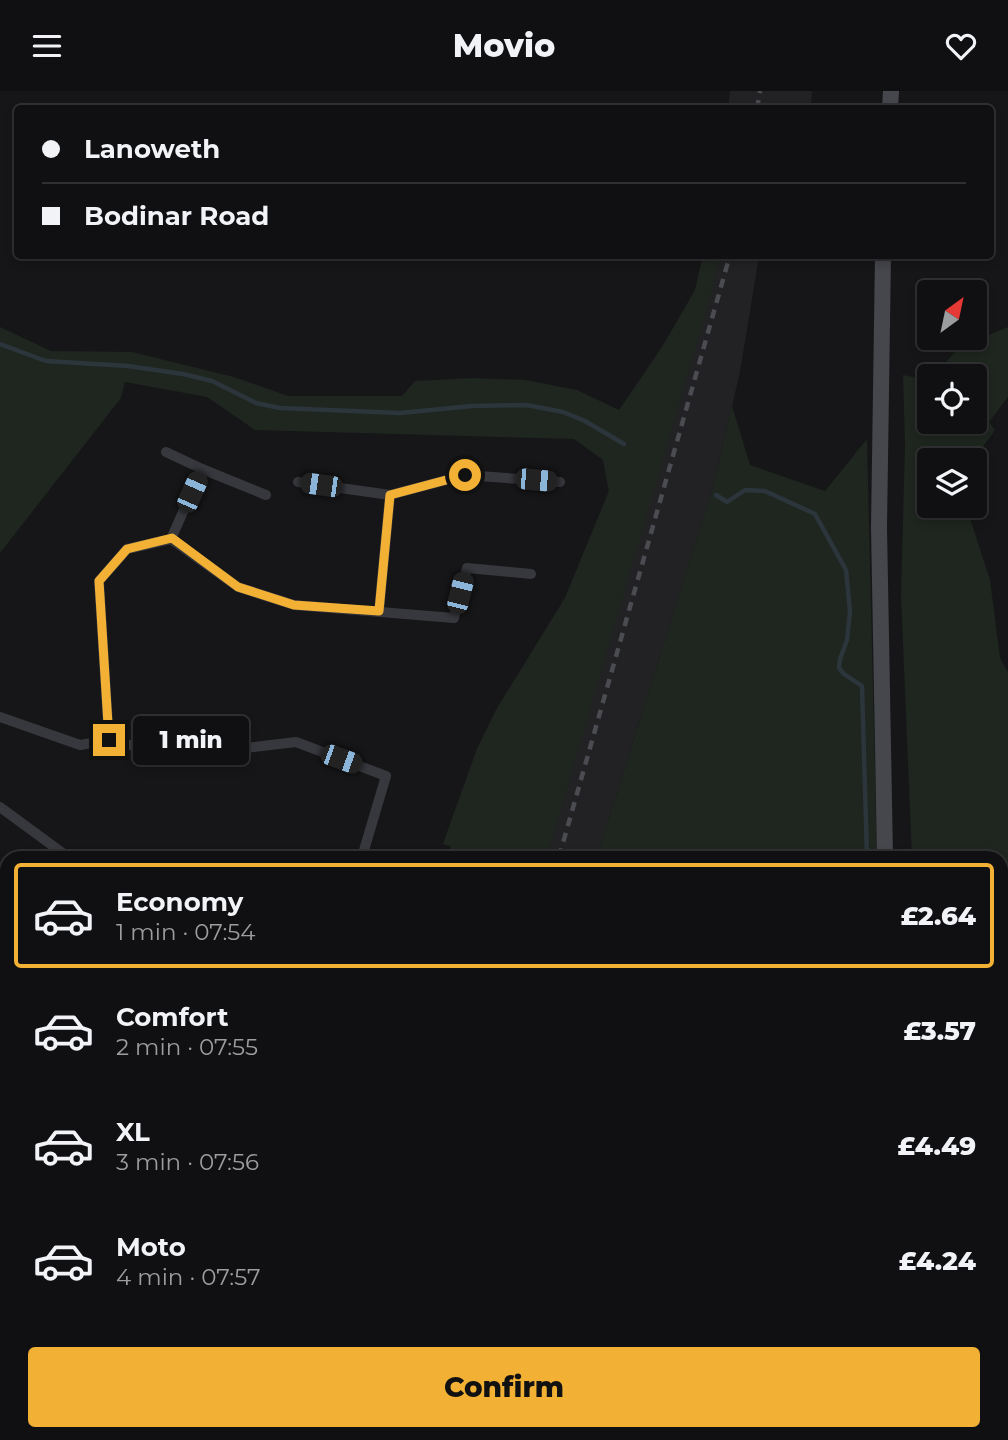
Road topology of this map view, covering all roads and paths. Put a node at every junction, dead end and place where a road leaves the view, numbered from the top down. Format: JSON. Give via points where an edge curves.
{"nodes":[{"id":1,"x":883,"y":259,"type":"edge"},
{"id":2,"x":166,"y":452,"type":"dead end"},
{"id":3,"x":202,"y":469,"type":"junction"},
{"id":4,"x":298,"y":482,"type":"dead end"},
{"id":5,"x":560,"y":482,"type":"dead end"},
{"id":6,"x":266,"y":495,"type":"dead end"},
{"id":7,"x":390,"y":495,"type":"junction"},
{"id":8,"x":172,"y":538,"type":"junction"},
{"id":9,"x":531,"y":575,"type":"dead end"},
{"id":10,"x":379,"y":611,"type":"junction"},
{"id":11,"x":0,"y":717,"type":"edge"},
{"id":12,"x":109,"y":740,"type":"junction"},
{"id":13,"x":0,"y":807,"type":"edge"},
{"id":14,"x":60,"y":851,"type":"edge"},
{"id":15,"x":364,"y":851,"type":"edge"},
{"id":16,"x":886,"y":851,"type":"edge"}],
"edges":[{"from":1,"to":16,"type":"main road","via":[[879,527]]},
{"from":2,"to":3,"type":"street"},
{"from":3,"to":6,"type":"street"},
{"from":3,"to":8,"type":"street"},
{"from":4,"to":7,"type":"street"},
{"from":5,"to":7,"type":"street","via":[[465,475]]},
{"from":7,"to":10,"type":"street"},
{"from":8,"to":10,"type":"street","via":[[238,587],[294,605]]},
{"from":8,"to":12,"type":"street","via":[[127,549],[99,581]]},
{"from":9,"to":10,"type":"street","via":[[467,568],[454,618]]},
{"from":11,"to":12,"type":"street","via":[[80,745]]},
{"from":12,"to":15,"type":"street","via":[[179,756],[296,742],[386,776]]},
{"from":13,"to":14,"type":"street"}]}
